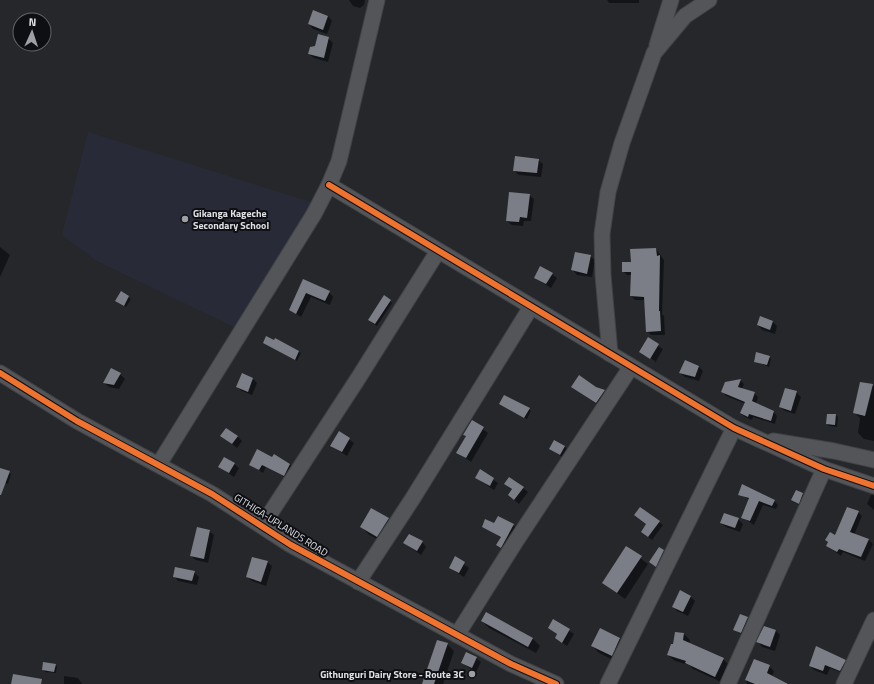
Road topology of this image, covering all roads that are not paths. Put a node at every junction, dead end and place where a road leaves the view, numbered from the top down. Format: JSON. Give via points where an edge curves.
{"nodes":[{"id":1,"x":378,"y":0,"type":"edge"},
{"id":2,"x":671,"y":0,"type":"edge"},
{"id":3,"x":709,"y":0,"type":"edge"},
{"id":4,"x":654,"y":53,"type":"junction"},
{"id":5,"x":329,"y":185,"type":"junction"},
{"id":6,"x":438,"y":251,"type":"junction"},
{"id":7,"x":532,"y":307,"type":"junction"},
{"id":8,"x":610,"y":354,"type":"junction"},
{"id":9,"x":631,"y":368,"type":"junction"},
{"id":10,"x":0,"y":373,"type":"edge"},
{"id":11,"x":734,"y":428,"type":"junction"},
{"id":12,"x":758,"y":439,"type":"junction"},
{"id":13,"x":874,"y":460,"type":"edge"},
{"id":14,"x":159,"y":464,"type":"junction"},
{"id":15,"x":824,"y":469,"type":"junction"},
{"id":16,"x":874,"y":486,"type":"edge"},
{"id":17,"x":262,"y":526,"type":"junction"},
{"id":18,"x":358,"y":582,"type":"junction"},
{"id":19,"x":874,"y":620,"type":"edge"},
{"id":20,"x":457,"y":635,"type":"junction"},
{"id":21,"x":556,"y":684,"type":"edge"},
{"id":22,"x":608,"y":684,"type":"edge"},
{"id":23,"x":728,"y":684,"type":"edge"},
{"id":24,"x":844,"y":684,"type":"edge"}],
"edges":[{"from":1,"to":5,"type":"street","via":[[339,161]]},
{"from":2,"to":4,"type":"street"},
{"from":3,"to":4,"type":"street","via":[[685,16]]},
{"from":4,"to":8,"type":"street","via":[[608,192],[602,234]]},
{"from":5,"to":6,"type":"street"},
{"from":5,"to":14,"type":"street","via":[[314,214]]},
{"from":6,"to":7,"type":"street"},
{"from":6,"to":17,"type":"street"},
{"from":7,"to":8,"type":"street"},
{"from":7,"to":18,"type":"street"},
{"from":8,"to":9,"type":"street"},
{"from":9,"to":11,"type":"street"},
{"from":9,"to":20,"type":"street"},
{"from":10,"to":14,"type":"street","name":"GITHIGA-UPLANDS ROAD","via":[[77,421]]},
{"from":11,"to":12,"type":"street"},
{"from":11,"to":22,"type":"street"},
{"from":12,"to":13,"type":"street","via":[[826,449]]},
{"from":12,"to":15,"type":"street"},
{"from":14,"to":17,"type":"street","name":"GITHIGA-UPLANDS ROAD"},
{"from":15,"to":16,"type":"street"},
{"from":15,"to":23,"type":"street"},
{"from":17,"to":18,"type":"street","name":"GITHIGA-UPLANDS ROAD"},
{"from":18,"to":20,"type":"street","name":"GITHIGA-UPLANDS ROAD"},
{"from":19,"to":24,"type":"street"},
{"from":20,"to":21,"type":"street","name":"GITHIGA-UPLANDS ROAD","via":[[511,664]]}]}
